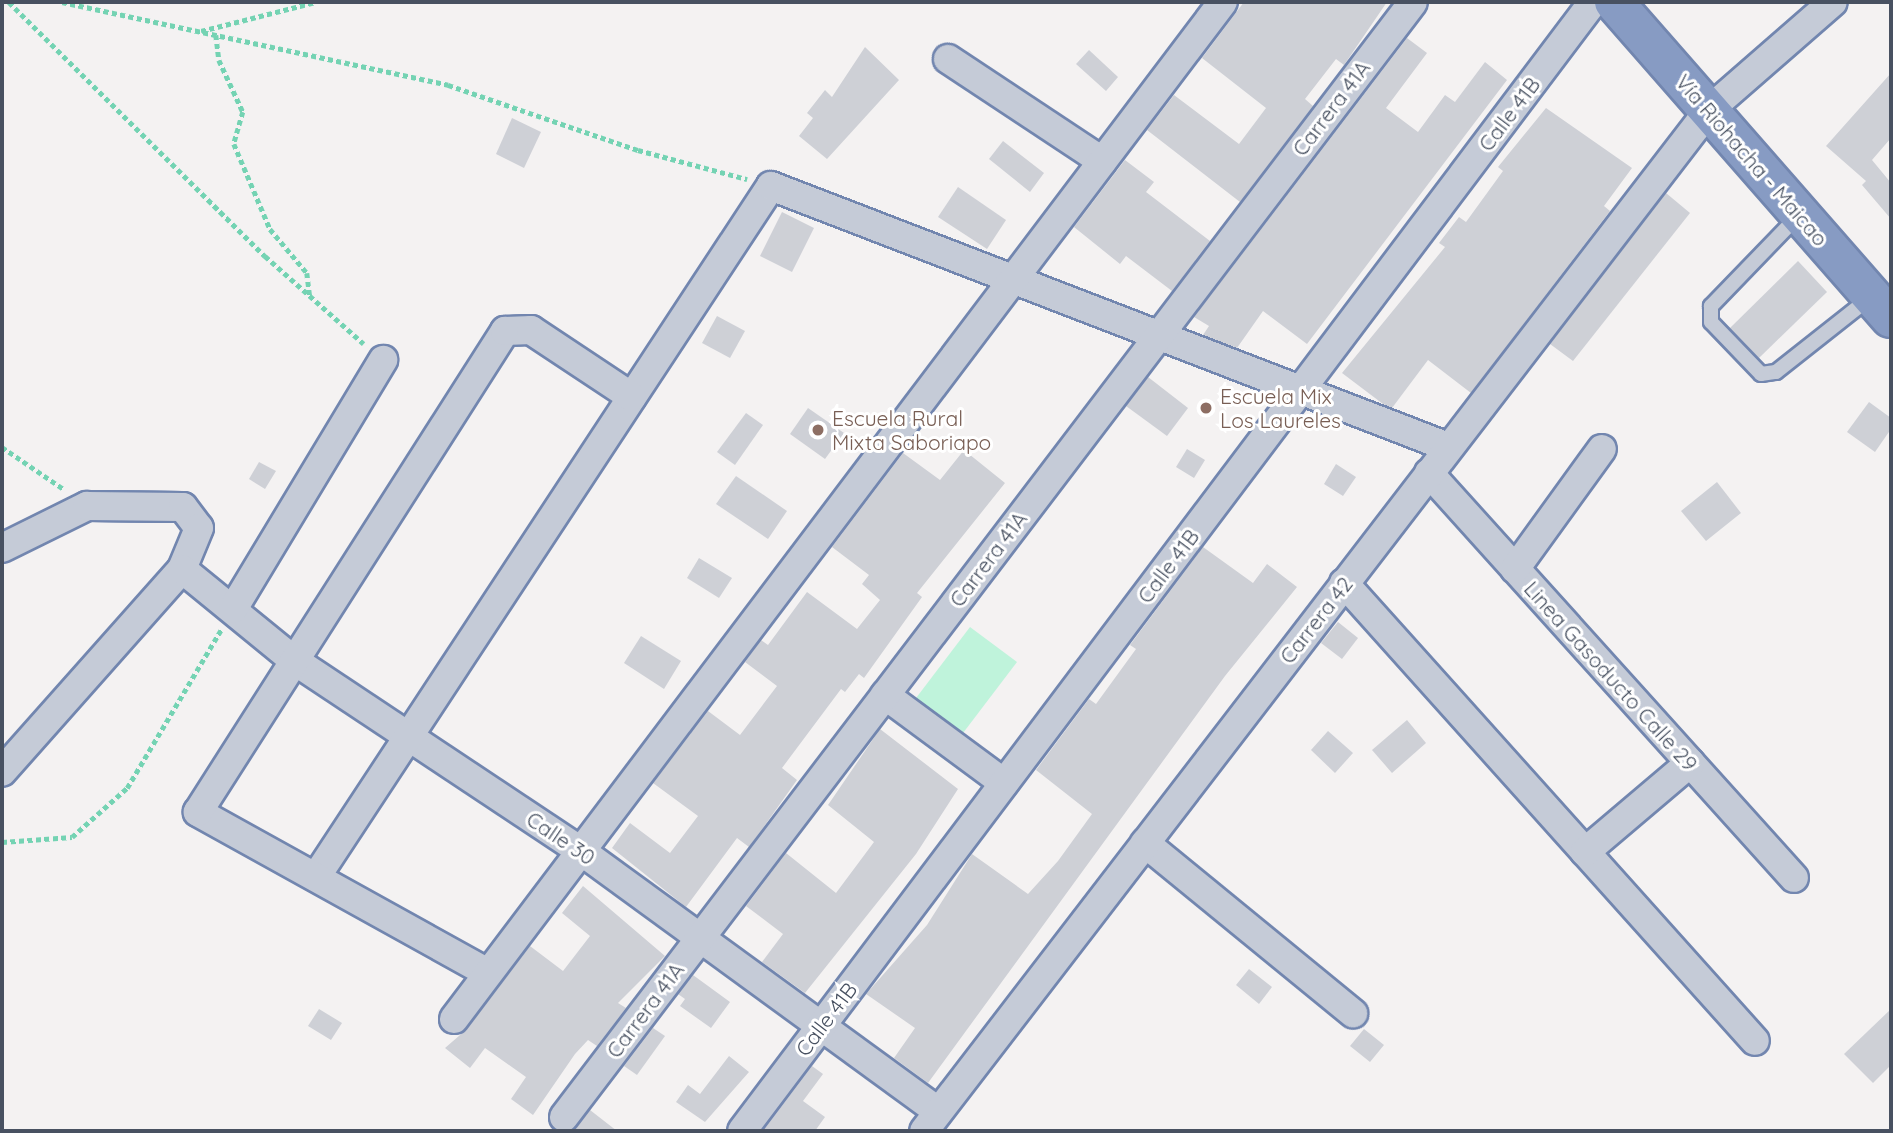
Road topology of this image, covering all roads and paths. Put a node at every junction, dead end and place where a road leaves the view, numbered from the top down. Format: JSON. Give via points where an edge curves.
{"nodes":[{"id":1,"x":9,"y":2,"type":"edge"},
{"id":2,"x":62,"y":2,"type":"edge"},
{"id":3,"x":316,"y":2,"type":"edge"},
{"id":4,"x":1223,"y":2,"type":"edge"},
{"id":5,"x":1413,"y":2,"type":"edge"},
{"id":6,"x":1593,"y":2,"type":"edge"},
{"id":7,"x":1614,"y":2,"type":"edge"},
{"id":8,"x":1833,"y":2,"type":"edge"},
{"id":9,"x":200,"y":31,"type":"junction"},
{"id":10,"x":216,"y":35,"type":"junction"},
{"id":11,"x":948,"y":59,"type":"dead end"},
{"id":12,"x":1709,"y":110,"type":"junction"},
{"id":13,"x":1102,"y":161,"type":"junction"},
{"id":14,"x":771,"y":186,"type":"junction"},
{"id":15,"x":1800,"y":214,"type":"junction"},
{"id":16,"x":1013,"y":279,"type":"junction"},
{"id":17,"x":311,"y":297,"type":"junction"},
{"id":18,"x":1882,"y":307,"type":"edge"},
{"id":19,"x":1158,"y":335,"type":"junction"},
{"id":20,"x":383,"y":360,"type":"joint"},
{"id":21,"x":1301,"y":391,"type":"junction"},
{"id":22,"x":632,"y":397,"type":"junction"},
{"id":23,"x":2,"y":447,"type":"edge"},
{"id":24,"x":1448,"y":447,"type":"junction"},
{"id":25,"x":1602,"y":449,"type":"dead end"},
{"id":26,"x":1429,"y":473,"type":"junction"},
{"id":27,"x":87,"y":506,"type":"junction"},
{"id":28,"x":2,"y":548,"type":"edge"},
{"id":29,"x":182,"y":569,"type":"junction"},
{"id":30,"x":1515,"y":569,"type":"junction"},
{"id":31,"x":1344,"y":583,"type":"junction"},
{"id":32,"x":233,"y":609,"type":"junction"},
{"id":33,"x":295,"y":661,"type":"junction"},
{"id":34,"x":885,"y":695,"type":"junction"},
{"id":35,"x":409,"y":736,"type":"junction"},
{"id":36,"x":1690,"y":763,"type":"junction"},
{"id":37,"x":2,"y":772,"type":"edge"},
{"id":38,"x":1004,"y":783,"type":"junction"},
{"id":39,"x":2,"y":842,"type":"edge"},
{"id":40,"x":1144,"y":842,"type":"junction"},
{"id":41,"x":581,"y":851,"type":"junction"},
{"id":42,"x":1585,"y":852,"type":"junction"},
{"id":43,"x":316,"y":877,"type":"junction"},
{"id":44,"x":1794,"y":878,"type":"dead end"},
{"id":45,"x":700,"y":938,"type":"junction"},
{"id":46,"x":488,"y":974,"type":"junction"},
{"id":47,"x":1353,"y":1013,"type":"dead end"},
{"id":48,"x":454,"y":1019,"type":"dead end"},
{"id":49,"x":821,"y":1026,"type":"junction"},
{"id":50,"x":1755,"y":1041,"type":"dead end"},
{"id":51,"x":564,"y":1116,"type":"dead end"},
{"id":52,"x":931,"y":1121,"type":"edge"},
{"id":53,"x":742,"y":1131,"type":"edge"}],
"edges":[{"from":1,"to":17,"type":"path"},
{"from":2,"to":9,"type":"path"},
{"from":3,"to":9,"type":"path"},
{"from":4,"to":13,"type":"street"},
{"from":5,"to":19,"type":"street","name":"Carrera 41A"},
{"from":6,"to":21,"type":"street","name":"Calle 41B"},
{"from":7,"to":12,"type":"highway","name":"Vía Riohacha - Maicao"},
{"from":8,"to":12,"type":"street","name":"Carrera 42"},
{"from":9,"to":10,"type":"path"},
{"from":10,"to":14,"type":"path","via":[[448,85],[638,150]]},
{"from":10,"to":17,"type":"path","via":[[219,60],[243,112],[234,144],[270,229],[307,273]]},
{"from":11,"to":13,"type":"street"},
{"from":12,"to":15,"type":"highway","name":"Vía Riohacha - Maicao"},
{"from":12,"to":24,"type":"street","name":"Carrera 42"},
{"from":13,"to":16,"type":"street"},
{"from":14,"to":16,"type":"street"},
{"from":14,"to":22,"type":"street"},
{"from":15,"to":18,"type":"highway","name":"Vía Riohacha - Maicao"},
{"from":15,"to":18,"type":"lane","via":[[1711,306],[1711,322],[1761,373],[1776,372]]},
{"from":16,"to":19,"type":"street"},
{"from":16,"to":41,"type":"street"},
{"from":17,"to":20,"type":"path"},
{"from":19,"to":21,"type":"street"},
{"from":19,"to":34,"type":"street","name":"Carrera 41A"},
{"from":20,"to":32,"type":"street"},
{"from":21,"to":24,"type":"street"},
{"from":21,"to":38,"type":"street","name":"Calle 41B"},
{"from":22,"to":33,"type":"street","via":[[531,330],[505,331]]},
{"from":22,"to":35,"type":"street"},
{"from":23,"to":27,"type":"path"},
{"from":24,"to":26,"type":"street","name":"Carrera 42"},
{"from":25,"to":30,"type":"street"},
{"from":26,"to":30,"type":"street","name":"Linea Gasoducto Calle 29"},
{"from":26,"to":31,"type":"street","name":"Carrera 42"},
{"from":27,"to":28,"type":"street"},
{"from":27,"to":29,"type":"street","via":[[183,507],[199,528]]},
{"from":29,"to":32,"type":"street","name":"Calle 30"},
{"from":29,"to":37,"type":"street"},
{"from":30,"to":36,"type":"street","name":"Linea Gasoducto Calle 29"},
{"from":31,"to":40,"type":"street","name":"Carrera 42"},
{"from":31,"to":42,"type":"street"},
{"from":32,"to":33,"type":"street","name":"Calle 30"},
{"from":32,"to":39,"type":"path","via":[[127,788],[72,837]]},
{"from":33,"to":35,"type":"street","name":"Calle 30"},
{"from":33,"to":43,"type":"street","via":[[198,812]]},
{"from":34,"to":38,"type":"street"},
{"from":34,"to":45,"type":"street","name":"Carrera 41A"},
{"from":35,"to":41,"type":"street","name":"Calle 30"},
{"from":35,"to":43,"type":"street"},
{"from":36,"to":42,"type":"street"},
{"from":36,"to":44,"type":"street","name":"Linea Gasoducto Calle 29"},
{"from":38,"to":49,"type":"street","name":"Calle 41B"},
{"from":40,"to":47,"type":"street"},
{"from":40,"to":52,"type":"street","name":"Carrera 42"},
{"from":41,"to":45,"type":"street","name":"Calle 30"},
{"from":41,"to":46,"type":"street"},
{"from":42,"to":50,"type":"street"},
{"from":43,"to":46,"type":"street"},
{"from":45,"to":49,"type":"street","name":"Calle 30"},
{"from":45,"to":51,"type":"street","name":"Carrera 41A"},
{"from":46,"to":48,"type":"street"},
{"from":49,"to":52,"type":"street","name":"Calle 30"},
{"from":49,"to":53,"type":"street","name":"Calle 41B"}]}
